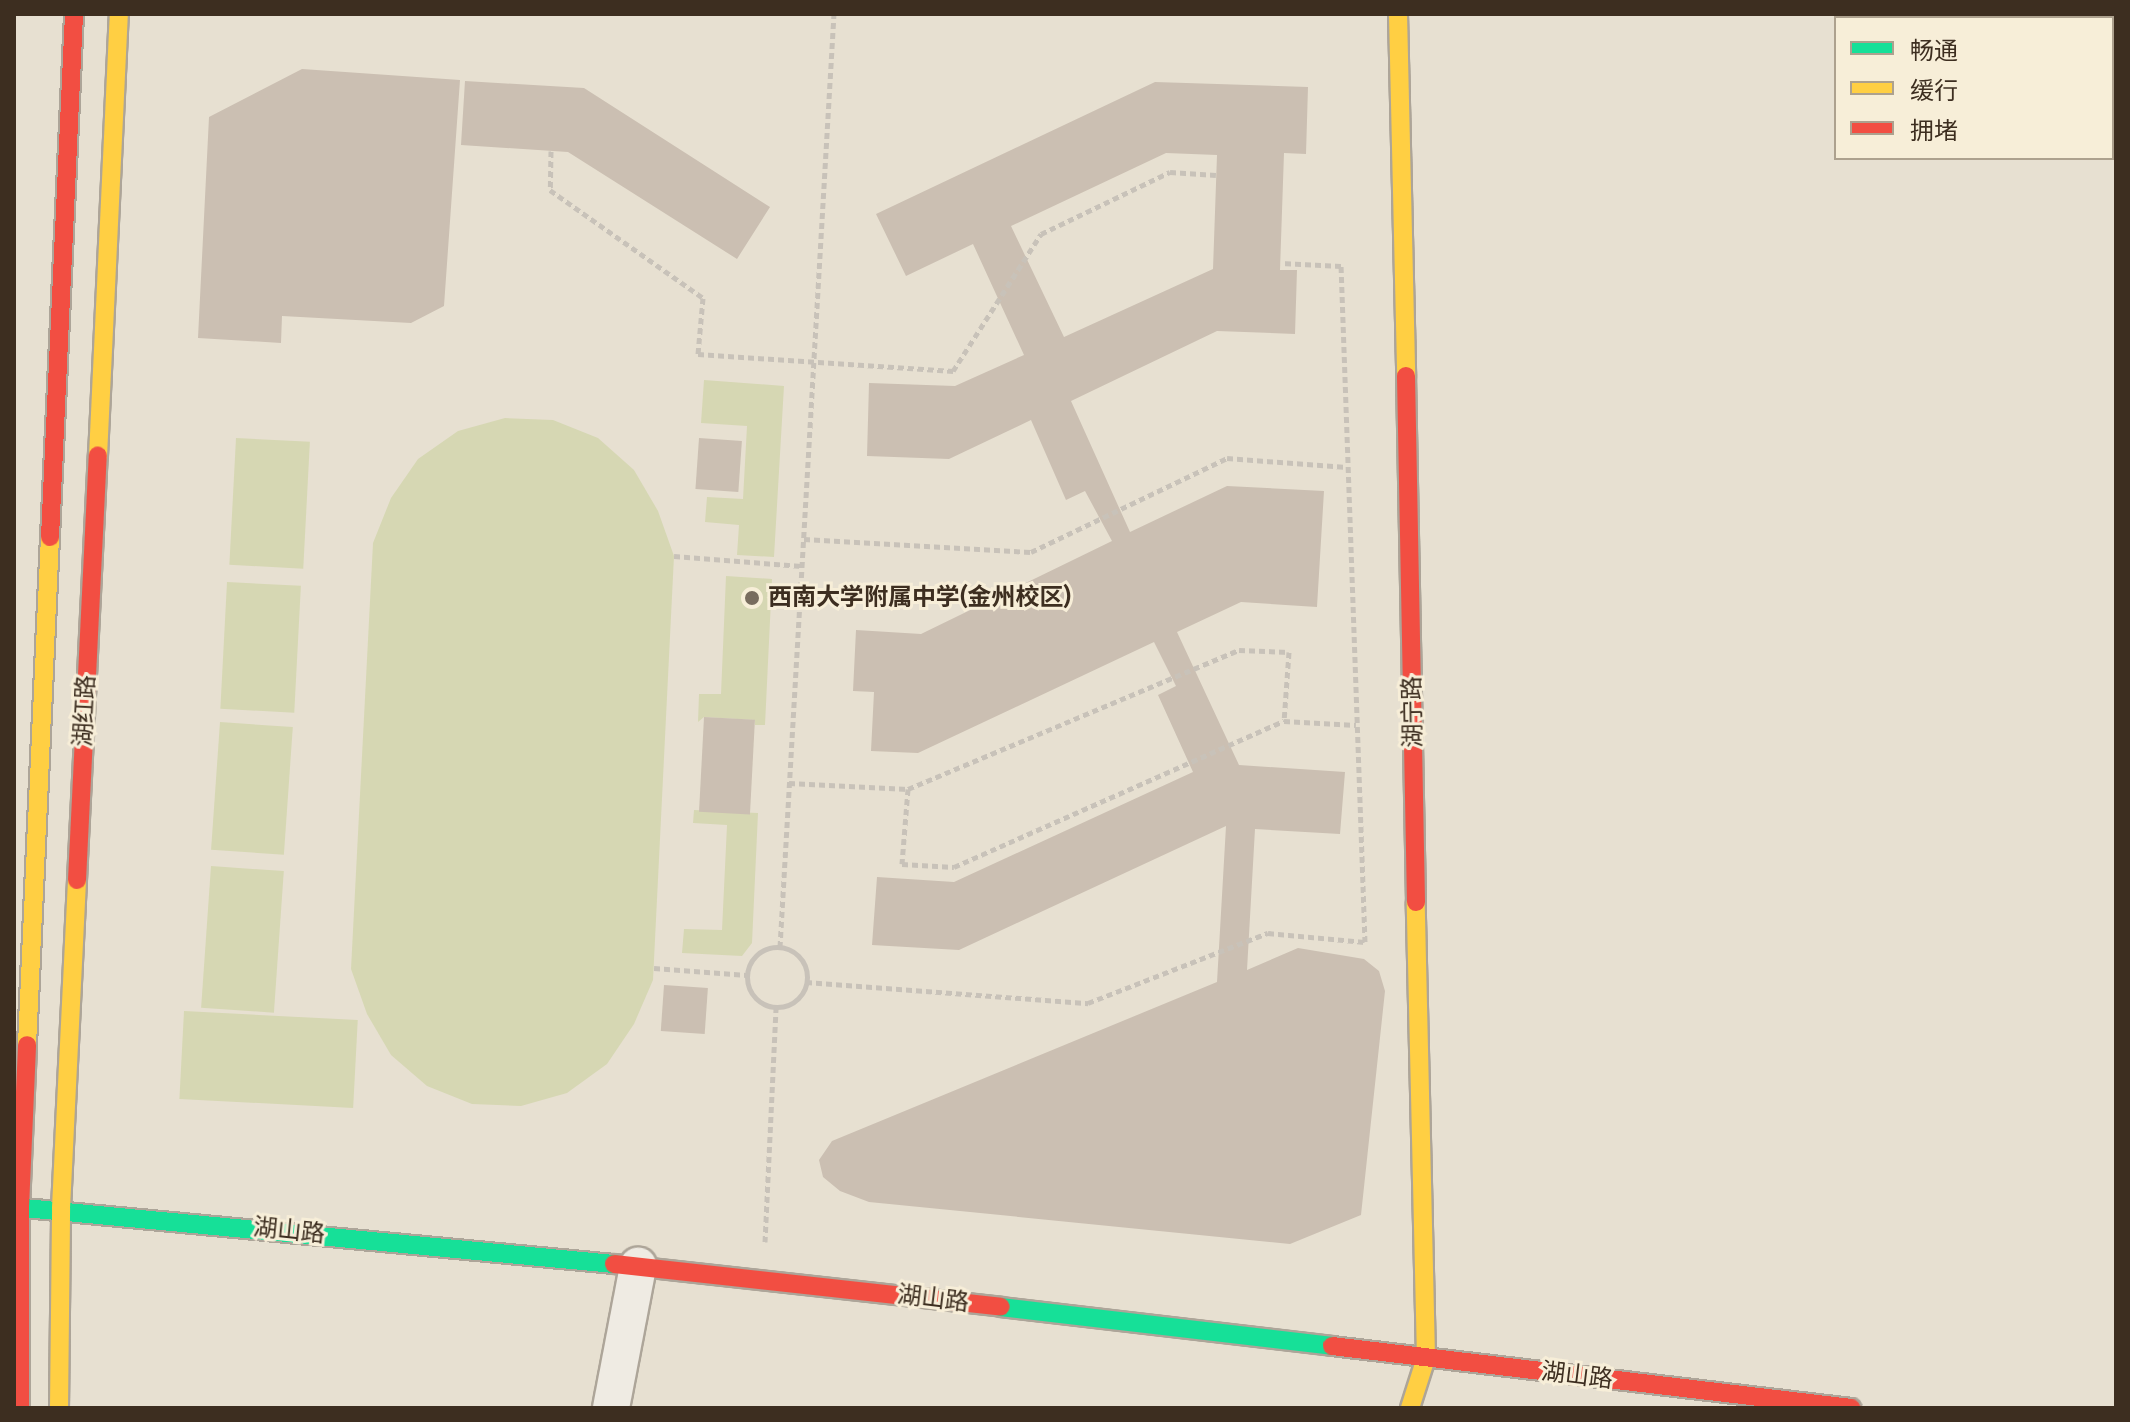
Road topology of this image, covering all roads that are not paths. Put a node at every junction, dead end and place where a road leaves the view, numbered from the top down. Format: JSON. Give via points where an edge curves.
{"nodes":[{"id":1,"x":74,"y":14,"type":"edge"},
{"id":2,"x":119,"y":14,"type":"edge"},
{"id":3,"x":1398,"y":14,"type":"edge"},
{"id":4,"x":17,"y":1207,"type":"edge"},
{"id":5,"x":61,"y":1208,"type":"junction"},
{"id":6,"x":638,"y":1266,"type":"junction"},
{"id":7,"x":1426,"y":1358,"type":"junction"},
{"id":8,"x":20,"y":1408,"type":"edge"},
{"id":9,"x":59,"y":1408,"type":"edge"},
{"id":10,"x":611,"y":1408,"type":"edge"},
{"id":11,"x":1410,"y":1408,"type":"edge"},
{"id":12,"x":1851,"y":1408,"type":"edge"}],
"edges":[{"from":1,"to":4,"type":"street","name":"湖红路"},
{"from":2,"to":5,"type":"street","name":"湖红路"},
{"from":3,"to":7,"type":"street","name":"湖宁路"},
{"from":4,"to":5,"type":"street","name":"湖山路"},
{"from":4,"to":8,"type":"street","name":"湖红路"},
{"from":5,"to":6,"type":"street","name":"湖山路"},
{"from":5,"to":9,"type":"street","name":"湖红路"},
{"from":6,"to":7,"type":"street","name":"湖山路"},
{"from":6,"to":10,"type":"street"},
{"from":7,"to":11,"type":"street","name":"湖宁路"},
{"from":7,"to":12,"type":"street","name":"湖山路"}]}
